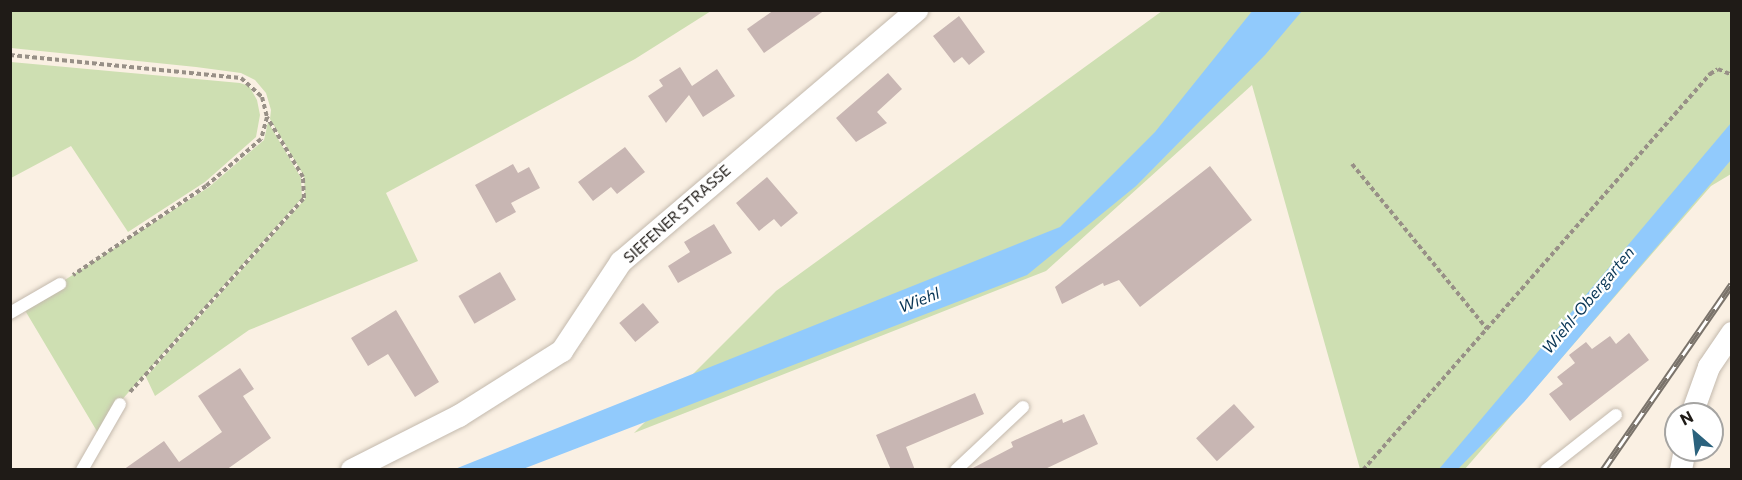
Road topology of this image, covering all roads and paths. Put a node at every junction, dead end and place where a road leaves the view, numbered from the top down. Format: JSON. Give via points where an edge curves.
{"nodes":[{"id":1,"x":917,"y":10,"type":"edge"},
{"id":2,"x":10,"y":55,"type":"edge"},
{"id":3,"x":1731,"y":75,"type":"edge"},
{"id":4,"x":267,"y":117,"type":"junction"},
{"id":5,"x":1352,"y":164,"type":"dead end"},
{"id":6,"x":60,"y":284,"type":"joint"},
{"id":7,"x":10,"y":313,"type":"edge"},
{"id":8,"x":1486,"y":329,"type":"junction"},
{"id":9,"x":1731,"y":333,"type":"edge"},
{"id":10,"x":1696,"y":402,"type":"edge"},
{"id":11,"x":120,"y":404,"type":"joint"},
{"id":12,"x":1023,"y":407,"type":"dead end"},
{"id":13,"x":1616,"y":415,"type":"dead end"},
{"id":14,"x":82,"y":470,"type":"edge"},
{"id":15,"x":352,"y":470,"type":"edge"},
{"id":16,"x":956,"y":470,"type":"edge"},
{"id":17,"x":1363,"y":470,"type":"edge"},
{"id":18,"x":1546,"y":470,"type":"edge"}],
"edges":[{"from":1,"to":15,"type":"street","name":"SIEFENER STRASSE","via":[[621,262],[562,351],[459,416]]},
{"from":2,"to":4,"type":"path","via":[[241,78],[253,85],[262,98]]},
{"from":3,"to":8,"type":"path","via":[[1718,69],[1710,74]]},
{"from":4,"to":6,"type":"path","via":[[261,139],[206,186]]},
{"from":4,"to":11,"type":"path","via":[[303,177],[304,198]]},
{"from":5,"to":8,"type":"path"},
{"from":6,"to":7,"type":"lane"},
{"from":8,"to":17,"type":"path"},
{"from":9,"to":10,"type":"street","via":[[1709,367]]},
{"from":11,"to":14,"type":"lane"},
{"from":12,"to":16,"type":"lane"},
{"from":13,"to":18,"type":"lane"}]}
